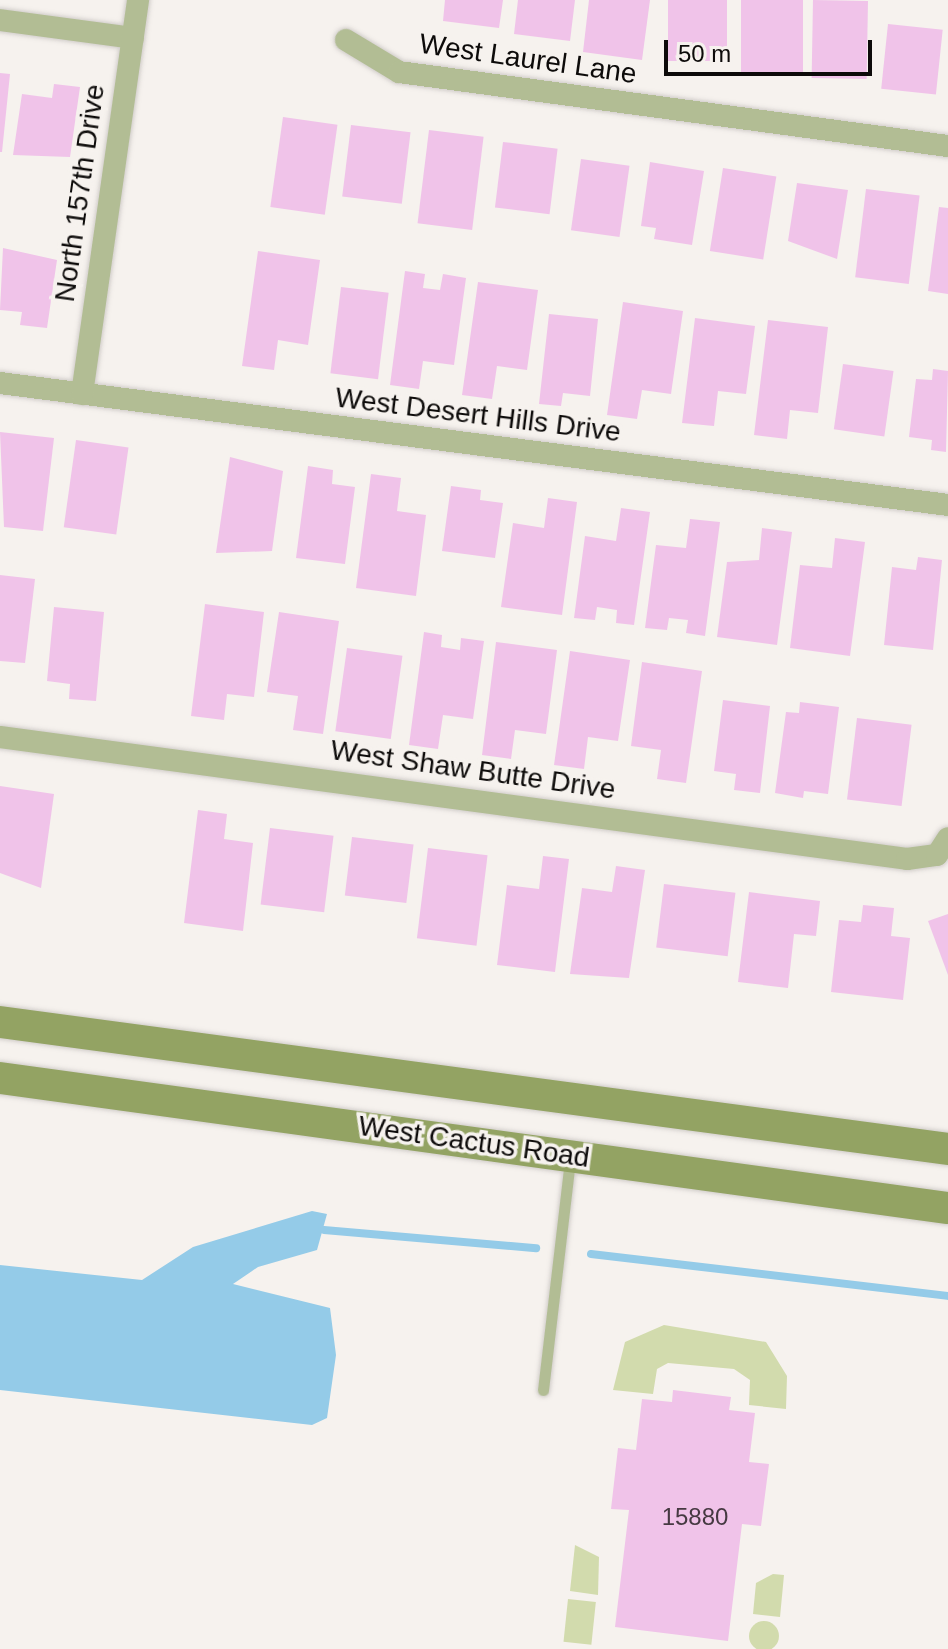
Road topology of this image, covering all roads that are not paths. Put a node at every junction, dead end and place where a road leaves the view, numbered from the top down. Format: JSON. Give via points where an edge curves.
{"nodes":[{"id":1,"x":138,"y":0,"type":"edge"},
{"id":2,"x":0,"y":20,"type":"edge"},
{"id":3,"x":133,"y":38,"type":"junction"},
{"id":4,"x":346,"y":40,"type":"dead end"},
{"id":5,"x":948,"y":146,"type":"edge"},
{"id":6,"x":0,"y":383,"type":"edge"},
{"id":7,"x":82,"y":394,"type":"junction"},
{"id":8,"x":948,"y":505,"type":"edge"},
{"id":9,"x":0,"y":737,"type":"edge"},
{"id":10,"x":943,"y":846,"type":"edge"},
{"id":11,"x":0,"y":1022,"type":"edge"},
{"id":12,"x":0,"y":1078,"type":"edge"},
{"id":13,"x":948,"y":1149,"type":"edge"},
{"id":14,"x":571,"y":1155,"type":"junction"},
{"id":15,"x":948,"y":1208,"type":"edge"},
{"id":16,"x":543,"y":1390,"type":"dead end"}],
"edges":[{"from":1,"to":3,"type":"street","name":"North 157th Drive"},
{"from":2,"to":3,"type":"street"},
{"from":3,"to":7,"type":"street","name":"North 157th Drive"},
{"from":4,"to":5,"type":"street","name":"West Laurel Lane","via":[[399,72]]},
{"from":6,"to":7,"type":"street","name":"West Desert Hills Drive"},
{"from":7,"to":8,"type":"street","name":"West Desert Hills Drive"},
{"from":9,"to":10,"type":"street","name":"West Shaw Butte Drive","via":[[907,859]]},
{"from":11,"to":13,"type":"main road","name":"West Cactus Road"},
{"from":12,"to":14,"type":"main road","name":"West Cactus Road"},
{"from":14,"to":15,"type":"main road","name":"West Cactus Road"},
{"from":14,"to":16,"type":"lane"}]}
